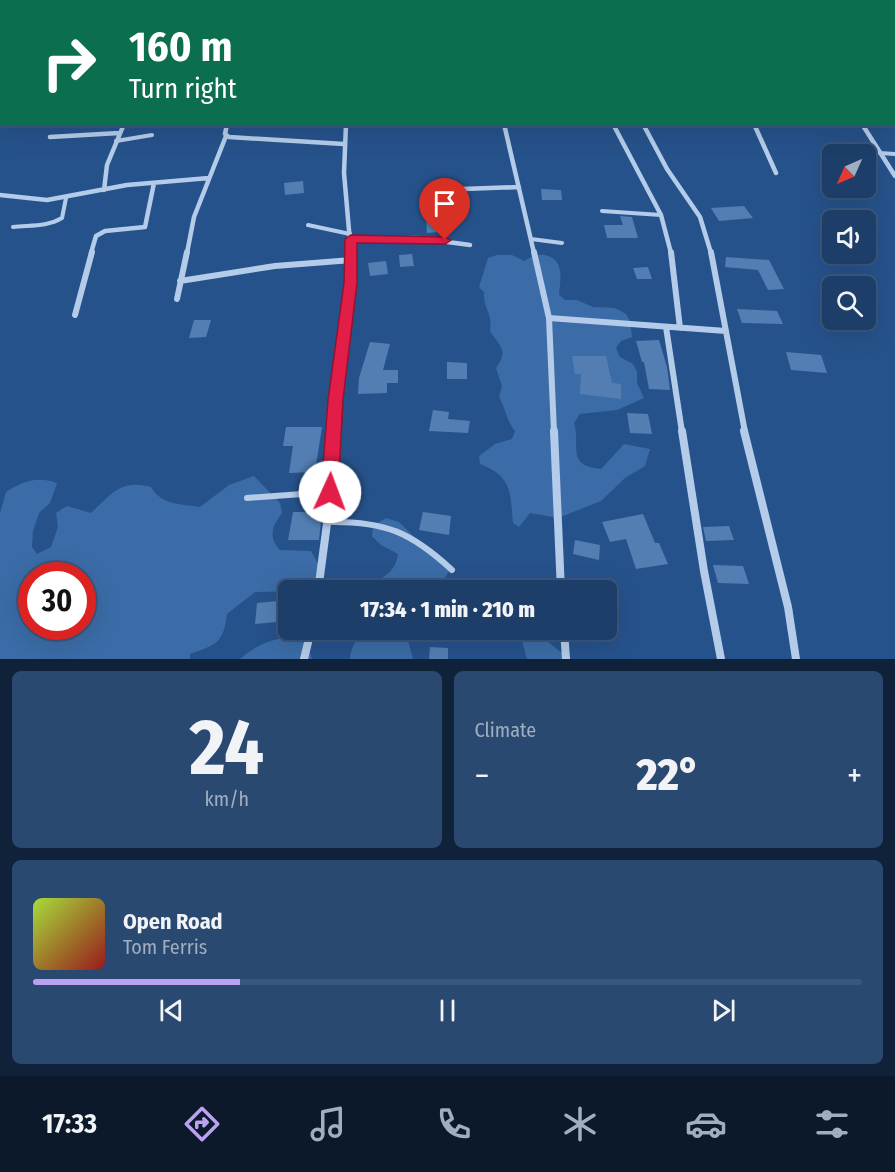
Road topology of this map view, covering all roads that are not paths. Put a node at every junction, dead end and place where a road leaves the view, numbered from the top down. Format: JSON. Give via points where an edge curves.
{"nodes":[{"id":1,"x":123,"y":126,"type":"edge"},
{"id":2,"x":227,"y":126,"type":"edge"},
{"id":3,"x":346,"y":126,"type":"edge"},
{"id":4,"x":504,"y":126,"type":"edge"},
{"id":5,"x":614,"y":126,"type":"edge"},
{"id":6,"x":644,"y":126,"type":"edge"},
{"id":7,"x":755,"y":126,"type":"edge"},
{"id":8,"x":863,"y":126,"type":"edge"},
{"id":9,"x":119,"y":133,"type":"junction"},
{"id":10,"x":152,"y":135,"type":"dead end"},
{"id":11,"x":226,"y":136,"type":"junction"},
{"id":12,"x":50,"y":137,"type":"dead end"},
{"id":13,"x":116,"y":141,"type":"junction"},
{"id":14,"x":344,"y":144,"type":"junction"},
{"id":15,"x":880,"y":153,"type":"junction"},
{"id":16,"x":895,"y":154,"type":"edge"},
{"id":17,"x":776,"y":172,"type":"dead end"},
{"id":18,"x":895,"y":176,"type":"edge"},
{"id":19,"x":209,"y":178,"type":"junction"},
{"id":20,"x":154,"y":183,"type":"junction"},
{"id":21,"x":519,"y":187,"type":"junction"},
{"id":22,"x":104,"y":190,"type":"junction"},
{"id":23,"x":0,"y":195,"type":"edge"},
{"id":24,"x":459,"y":196,"type":"dead end"},
{"id":25,"x":66,"y":198,"type":"junction"},
{"id":26,"x":602,"y":211,"type":"dead end"},
{"id":27,"x":662,"y":215,"type":"junction"},
{"id":28,"x":308,"y":225,"type":"dead end"},
{"id":29,"x":13,"y":227,"type":"dead end"},
{"id":30,"x":351,"y":236,"type":"junction"},
{"id":31,"x":531,"y":239,"type":"junction"},
{"id":32,"x":562,"y":243,"type":"dead end"},
{"id":33,"x":470,"y":245,"type":"dead end"},
{"id":34,"x":352,"y":260,"type":"junction"},
{"id":35,"x":180,"y":281,"type":"junction"},
{"id":36,"x":177,"y":299,"type":"dead end"},
{"id":37,"x":75,"y":315,"type":"dead end"},
{"id":38,"x":549,"y":318,"type":"junction"},
{"id":39,"x":666,"y":327,"type":"junction"},
{"id":40,"x":680,"y":328,"type":"junction"},
{"id":41,"x":726,"y":331,"type":"junction"},
{"id":42,"x":330,"y":492,"type":"junction"},
{"id":43,"x":247,"y":498,"type":"dead end"},
{"id":44,"x":328,"y":522,"type":"junction"},
{"id":45,"x":452,"y":570,"type":"dead end"},
{"id":46,"x":320,"y":580,"type":"edge"},
{"id":47,"x":561,"y":580,"type":"edge"},
{"id":48,"x":309,"y":640,"type":"edge"},
{"id":49,"x":565,"y":640,"type":"edge"},
{"id":50,"x":304,"y":659,"type":"edge"},
{"id":51,"x":566,"y":659,"type":"edge"},
{"id":52,"x":721,"y":659,"type":"edge"},
{"id":53,"x":796,"y":659,"type":"edge"}],
"edges":[{"from":1,"to":9,"type":"street"},
{"from":2,"to":11,"type":"street"},
{"from":3,"to":14,"type":"street"},
{"from":4,"to":21,"type":"street"},
{"from":5,"to":27,"type":"street"},
{"from":6,"to":41,"type":"street","via":[[703,225]]},
{"from":7,"to":17,"type":"street"},
{"from":8,"to":15,"type":"street"},
{"from":9,"to":12,"type":"street"},
{"from":9,"to":13,"type":"street"},
{"from":10,"to":13,"type":"lane"},
{"from":11,"to":14,"type":"street"},
{"from":11,"to":19,"type":"street"},
{"from":13,"to":22,"type":"street","via":[[107,165]]},
{"from":14,"to":30,"type":"street"},
{"from":15,"to":16,"type":"lane"},
{"from":15,"to":18,"type":"street"},
{"from":19,"to":20,"type":"street"},
{"from":19,"to":35,"type":"street","via":[[194,218]]},
{"from":20,"to":22,"type":"street"},
{"from":20,"to":37,"type":"street","via":[[145,227],[105,231],[96,236]]},
{"from":21,"to":24,"type":"street","via":[[463,189]]},
{"from":21,"to":31,"type":"street"},
{"from":22,"to":25,"type":"street"},
{"from":23,"to":25,"type":"street","via":[[40,200]]},
{"from":25,"to":29,"type":"lane","via":[[59,221],[44,226]]},
{"from":26,"to":27,"type":"lane"},
{"from":27,"to":40,"type":"street"},
{"from":28,"to":30,"type":"lane"},
{"from":30,"to":33,"type":"street"},
{"from":30,"to":34,"type":"street"},
{"from":31,"to":32,"type":"lane"},
{"from":31,"to":38,"type":"street"},
{"from":34,"to":35,"type":"street","via":[[268,267]]},
{"from":34,"to":42,"type":"street","via":[[335,400]]},
{"from":35,"to":36,"type":"street"},
{"from":38,"to":39,"type":"street"},
{"from":38,"to":47,"type":"street"},
{"from":39,"to":40,"type":"street"},
{"from":39,"to":52,"type":"street"},
{"from":40,"to":41,"type":"street"},
{"from":41,"to":53,"type":"street","via":[[746,440],[788,607]]},
{"from":42,"to":43,"type":"lane"},
{"from":42,"to":44,"type":"street"},
{"from":44,"to":45,"type":"lane","via":[[400,529]]},
{"from":44,"to":46,"type":"street"},
{"from":48,"to":50,"type":"street"},
{"from":49,"to":51,"type":"street"}]}
